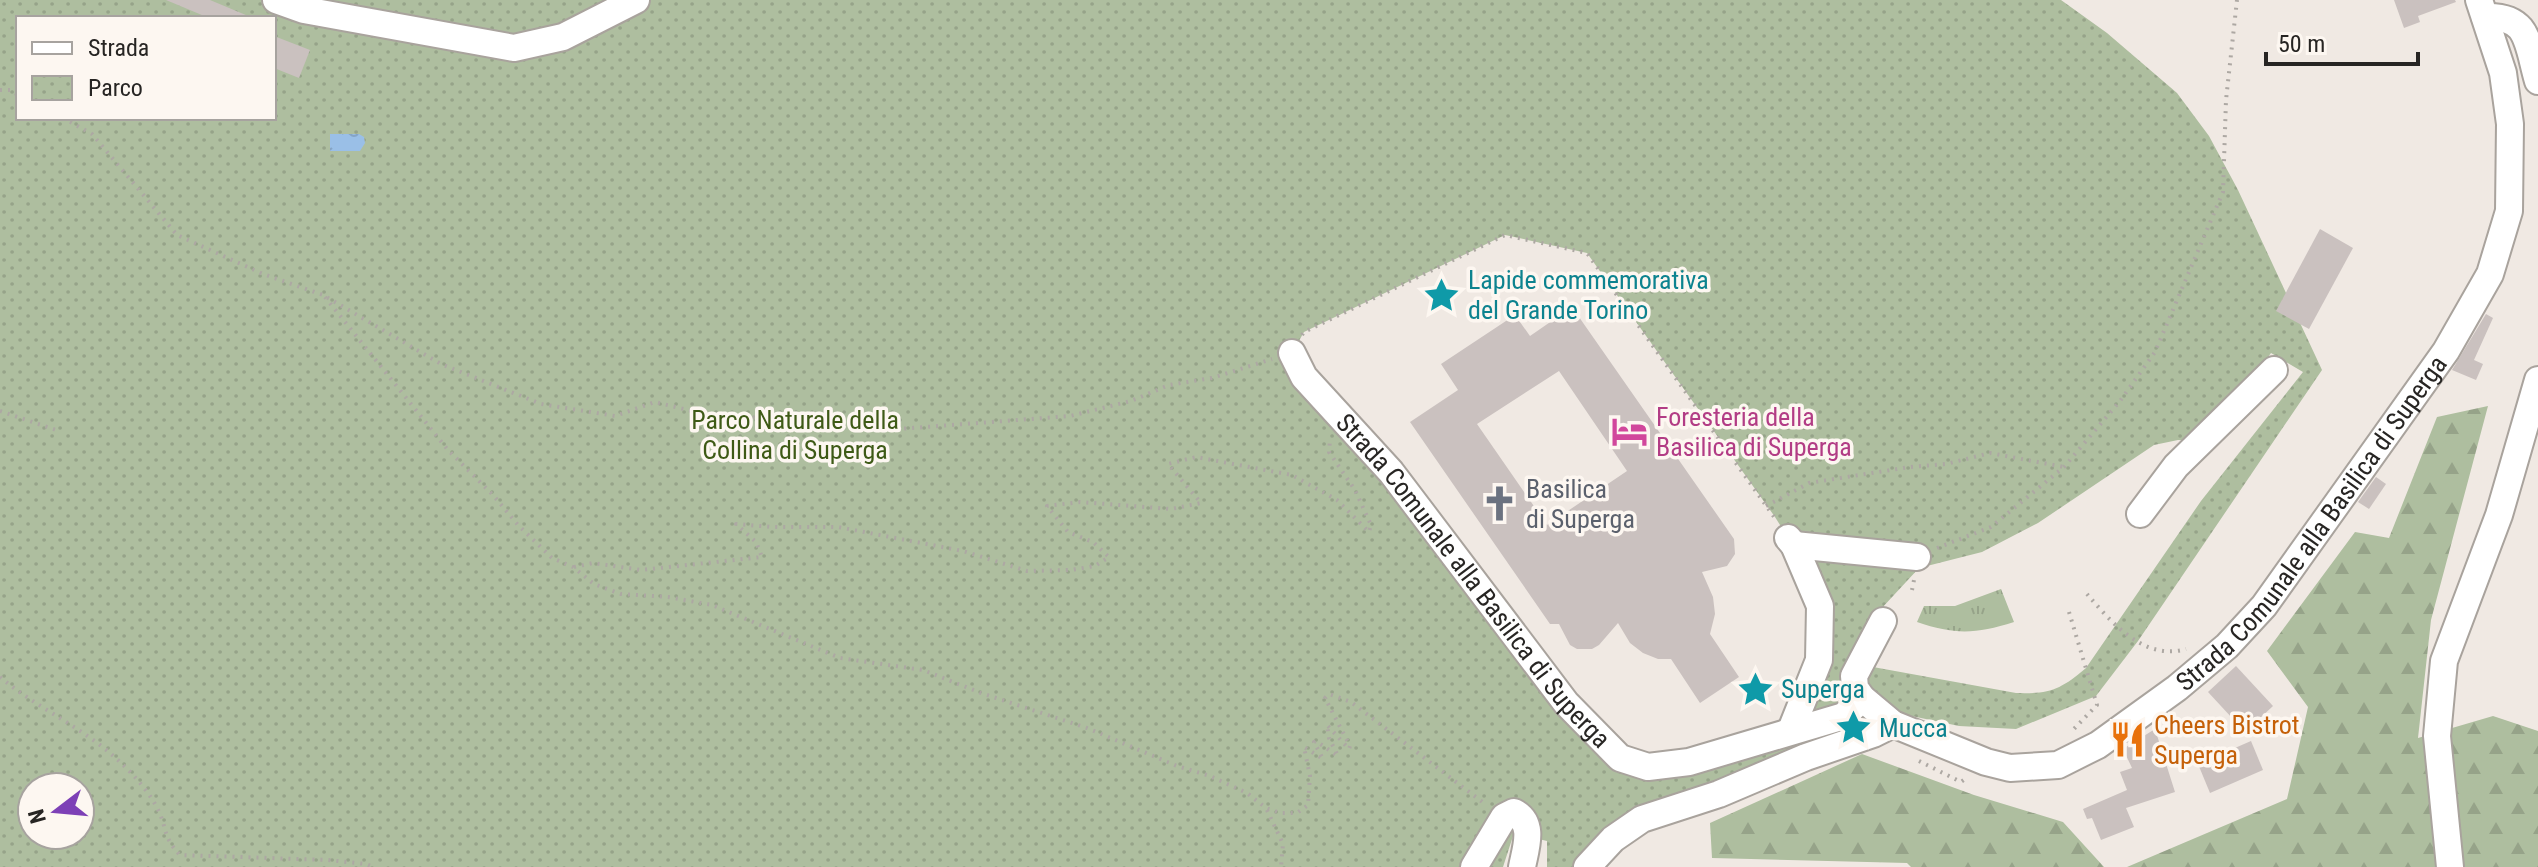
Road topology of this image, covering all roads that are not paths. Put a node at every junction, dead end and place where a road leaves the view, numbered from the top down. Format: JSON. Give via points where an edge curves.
{"nodes":[{"id":1,"x":276,"y":0,"type":"edge"},
{"id":2,"x":636,"y":0,"type":"edge"},
{"id":3,"x":2482,"y":8,"type":"edge"},
{"id":4,"x":2538,"y":81,"type":"edge"},
{"id":5,"x":1292,"y":353,"type":"road end"},
{"id":6,"x":2274,"y":370,"type":"dead end"},
{"id":7,"x":2538,"y":380,"type":"edge"},
{"id":8,"x":2140,"y":514,"type":"dead end"},
{"id":9,"x":1917,"y":557,"type":"road end"},
{"id":10,"x":1883,"y":621,"type":"dead end"},
{"id":11,"x":1819,"y":660,"type":"junction"},
{"id":12,"x":1859,"y":665,"type":"junction"},
{"id":13,"x":1855,"y":706,"type":"junction"},
{"id":14,"x":1893,"y":724,"type":"junction"},
{"id":15,"x":1791,"y":730,"type":"junction"},
{"id":16,"x":2450,"y":866,"type":"edge"},
{"id":17,"x":1474,"y":867,"type":"edge"},
{"id":18,"x":1522,"y":867,"type":"edge"},
{"id":19,"x":1587,"y":867,"type":"edge"}],
"edges":[{"from":1,"to":2,"type":"street","via":[[304,10],[514,48],[563,37]]},
{"from":3,"to":4,"type":"street","via":[[2521,28]]},
{"from":3,"to":14,"type":"street","name":"Strada Comunale alla Basilica di Superga","via":[[2503,73],[2510,124],[2509,211],[2490,274],[2446,351],[2264,606],[2177,688],[2098,745],[2058,765],[2010,768]]},
{"from":5,"to":15,"type":"street","name":"Strada Comunale alla Basilica di Superga","via":[[1304,377],[1391,472],[1566,703],[1620,758],[1648,767],[1689,762]]},
{"from":6,"to":8,"type":"street","via":[[2176,466]]},
{"from":7,"to":16,"type":"street","via":[[2499,515],[2444,661],[2437,736]]},
{"from":9,"to":11,"type":"street","via":[[1785,533],[1820,606]]},
{"from":10,"to":12,"type":"street"},
{"from":11,"to":12,"type":"street"},
{"from":11,"to":15,"type":"street"},
{"from":12,"to":13,"type":"street"},
{"from":13,"to":14,"type":"street","name":"Strada Comunale alla Basilica di Superga"},
{"from":13,"to":15,"type":"street","name":"Strada Comunale alla Basilica di Superga"},
{"from":14,"to":19,"type":"street","via":[[1697,803],[1642,819]]},
{"from":17,"to":18,"type":"street","via":[[1504,817],[1514,812],[1528,829]]}]}
